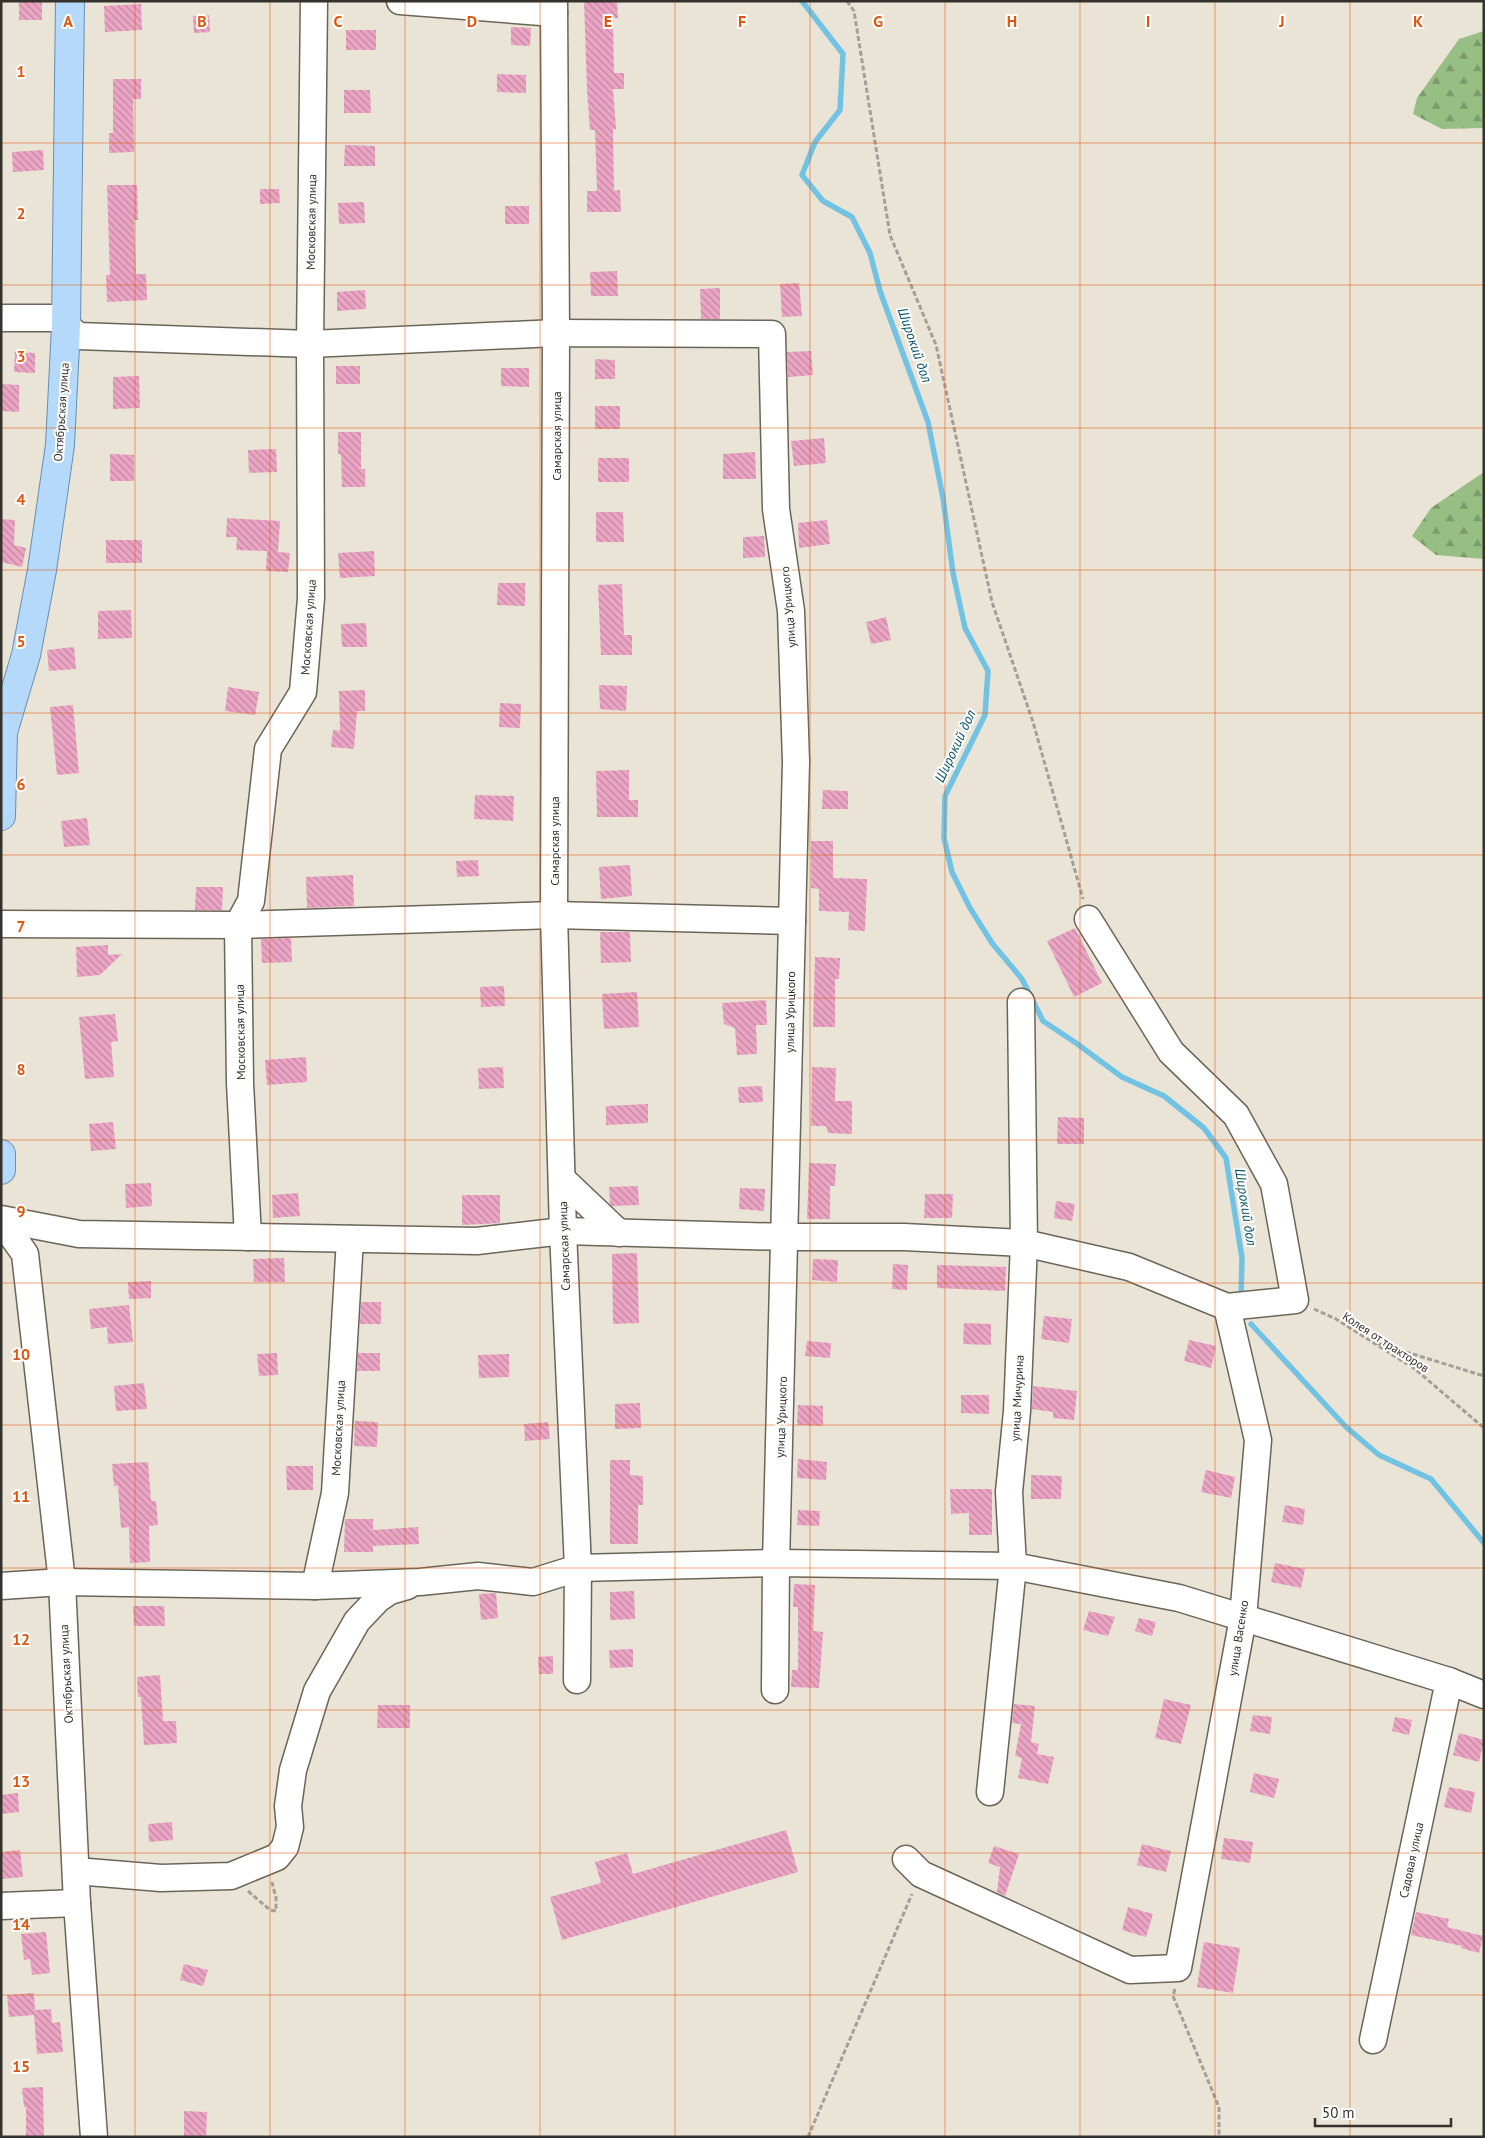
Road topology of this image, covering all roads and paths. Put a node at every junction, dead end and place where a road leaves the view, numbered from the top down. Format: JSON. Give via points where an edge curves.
{"nodes":[{"id":1,"x":70,"y":1,"type":"edge"},
{"id":2,"x":314,"y":1,"type":"edge"},
{"id":3,"x":400,"y":1,"type":"edge"},
{"id":4,"x":846,"y":1,"type":"edge"},
{"id":5,"x":554,"y":7,"type":"edge"},
{"id":6,"x":1,"y":318,"type":"edge"},
{"id":7,"x":66,"y":326,"type":"junction"},
{"id":8,"x":556,"y":333,"type":"junction"},
{"id":9,"x":310,"y":344,"type":"junction"},
{"id":10,"x":2,"y":732,"type":"edge"},
{"id":11,"x":1,"y":816,"type":"edge"},
{"id":12,"x":554,"y":915,"type":"junction"},
{"id":13,"x":1088,"y":919,"type":"joint"},
{"id":14,"x":792,"y":922,"type":"junction"},
{"id":15,"x":1,"y":924,"type":"edge"},
{"id":16,"x":238,"y":925,"type":"junction"},
{"id":17,"x":1021,"y":1002,"type":"dead end"},
{"id":18,"x":1,"y":1154,"type":"edge"},
{"id":19,"x":1,"y":1170,"type":"edge"},
{"id":20,"x":562,"y":1179,"type":"junction"},
{"id":21,"x":1,"y":1220,"type":"edge"},
{"id":22,"x":563,"y":1231,"type":"junction"},
{"id":23,"x":619,"y":1233,"type":"junction"},
{"id":24,"x":248,"y":1237,"type":"junction"},
{"id":25,"x":786,"y":1237,"type":"junction"},
{"id":26,"x":350,"y":1239,"type":"junction"},
{"id":27,"x":1024,"y":1243,"type":"junction"},
{"id":28,"x":1295,"y":1300,"type":"junction"},
{"id":29,"x":1227,"y":1307,"type":"junction"},
{"id":30,"x":1372,"y":1341,"type":"junction"},
{"id":31,"x":1484,"y":1376,"type":"edge"},
{"id":32,"x":1484,"y":1428,"type":"edge"},
{"id":33,"x":776,"y":1563,"type":"junction"},
{"id":34,"x":1013,"y":1566,"type":"junction"},
{"id":35,"x":578,"y":1568,"type":"junction"},
{"id":36,"x":62,"y":1582,"type":"junction"},
{"id":37,"x":420,"y":1582,"type":"junction"},
{"id":38,"x":1,"y":1586,"type":"edge"},
{"id":39,"x":315,"y":1586,"type":"junction"},
{"id":40,"x":1242,"y":1618,"type":"junction"},
{"id":41,"x":577,"y":1680,"type":"dead end"},
{"id":42,"x":1449,"y":1681,"type":"junction"},
{"id":43,"x":775,"y":1690,"type":"dead end"},
{"id":44,"x":1484,"y":1695,"type":"edge"},
{"id":45,"x":990,"y":1792,"type":"dead end"},
{"id":46,"x":277,"y":1857,"type":"junction"},
{"id":47,"x":913,"y":1866,"type":"joint"},
{"id":48,"x":76,"y":1871,"type":"junction"},
{"id":49,"x":231,"y":1876,"type":"junction"},
{"id":50,"x":77,"y":1903,"type":"junction"},
{"id":51,"x":1,"y":1906,"type":"edge"},
{"id":52,"x":1178,"y":1968,"type":"junction"},
{"id":53,"x":1373,"y":2040,"type":"dead end"},
{"id":54,"x":94,"y":2137,"type":"edge"},
{"id":55,"x":808,"y":2137,"type":"edge"},
{"id":56,"x":1219,"y":2137,"type":"edge"}],
"edges":[{"from":1,"to":7,"type":"main road","name":"Октябрьская улица"},
{"from":2,"to":9,"type":"street","name":"Московская улица"},
{"from":3,"to":5,"type":"street"},
{"from":4,"to":13,"type":"path","via":[[854,11],[890,236],[936,345],[992,602],[1034,722]]},
{"from":5,"to":8,"type":"street","name":"Самарская улица"},
{"from":6,"to":7,"type":"street","via":[[58,318]]},
{"from":7,"to":9,"type":"street","via":[[78,336]]},
{"from":7,"to":10,"type":"main road","name":"Октябрьская улица","via":[[60,445],[42,570],[26,655]]},
{"from":8,"to":9,"type":"street"},
{"from":8,"to":12,"type":"street","name":"Самарская улица"},
{"from":8,"to":14,"type":"street","name":"улица Урицкого","via":[[772,334],[776,509],[791,611],[796,762]]},
{"from":9,"to":16,"type":"street","name":"Московская улица","via":[[311,598],[303,692],[268,749],[251,902]]},
{"from":10,"to":11,"type":"main road","name":"Октябрьская улица"},
{"from":12,"to":14,"type":"street"},
{"from":12,"to":16,"type":"street"},
{"from":12,"to":20,"type":"street","name":"Самарская улица"},
{"from":13,"to":28,"type":"street","via":[[1171,1052],[1236,1115],[1274,1184]]},
{"from":14,"to":25,"type":"street","name":"улица Урицкого"},
{"from":15,"to":16,"type":"street"},
{"from":16,"to":24,"type":"street","name":"Московская улица","via":[[240,1083]]},
{"from":17,"to":27,"type":"street","name":"улица Мичурина"},
{"from":18,"to":19,"type":"main road"},
{"from":20,"to":22,"type":"street","name":"Самарская улица"},
{"from":20,"to":23,"type":"street"},
{"from":21,"to":24,"type":"street","via":[[79,1234]]},
{"from":21,"to":36,"type":"street","name":"Октябрьская улица","via":[[26,1254]]},
{"from":22,"to":23,"type":"street"},
{"from":22,"to":26,"type":"street","via":[[477,1241]]},
{"from":22,"to":35,"type":"street","name":"Самарская улица"},
{"from":23,"to":25,"type":"street"},
{"from":24,"to":26,"type":"street"},
{"from":25,"to":27,"type":"street","via":[[904,1237]]},
{"from":25,"to":33,"type":"street","name":"улица Урицкого"},
{"from":26,"to":39,"type":"street","name":"Московская улица","via":[[335,1493]]},
{"from":27,"to":29,"type":"street","via":[[1129,1267]]},
{"from":27,"to":34,"type":"street","name":"улица Мичурина","via":[[1017,1411],[1009,1492]]},
{"from":28,"to":29,"type":"street"},
{"from":28,"to":30,"type":"path","name":"Колея от тракторов"},
{"from":29,"to":40,"type":"street","name":"улица Васенко","via":[[1258,1440]]},
{"from":30,"to":31,"type":"path"},
{"from":30,"to":32,"type":"path","name":"Колея от тракторов","via":[[1416,1369]]},
{"from":33,"to":34,"type":"street"},
{"from":33,"to":35,"type":"street"},
{"from":33,"to":43,"type":"street","name":"улица Урицкого"},
{"from":34,"to":40,"type":"street","via":[[1179,1598]]},
{"from":34,"to":45,"type":"street","name":"улица Мичурина"},
{"from":35,"to":37,"type":"street","via":[[534,1582],[478,1576]]},
{"from":35,"to":41,"type":"street","name":"Самарская улица"},
{"from":36,"to":38,"type":"street"},
{"from":36,"to":39,"type":"street"},
{"from":36,"to":48,"type":"street","name":"Октябрьская улица"},
{"from":37,"to":39,"type":"street"},
{"from":37,"to":46,"type":"street","via":[[390,1591],[378,1599],[358,1621],[317,1691],[293,1770],[288,1806],[290,1827]]},
{"from":40,"to":42,"type":"street"},
{"from":40,"to":52,"type":"street","name":"улица Васенко"},
{"from":42,"to":44,"type":"street"},
{"from":42,"to":53,"type":"street","name":"Садовая улица"},
{"from":46,"to":49,"type":"street"},
{"from":46,"to":49,"type":"path","via":[[272,1884],[276,1911],[270,1910]]},
{"from":47,"to":52,"type":"street","via":[[1130,1970]]},
{"from":47,"to":55,"type":"path"},
{"from":48,"to":49,"type":"street","via":[[161,1878]]},
{"from":48,"to":50,"type":"street","name":"Октябрьская улица"},
{"from":50,"to":51,"type":"street"},
{"from":50,"to":54,"type":"street","name":"Октябрьская улица"},
{"from":52,"to":56,"type":"path","via":[[1174,1996],[1219,2106]]}]}
